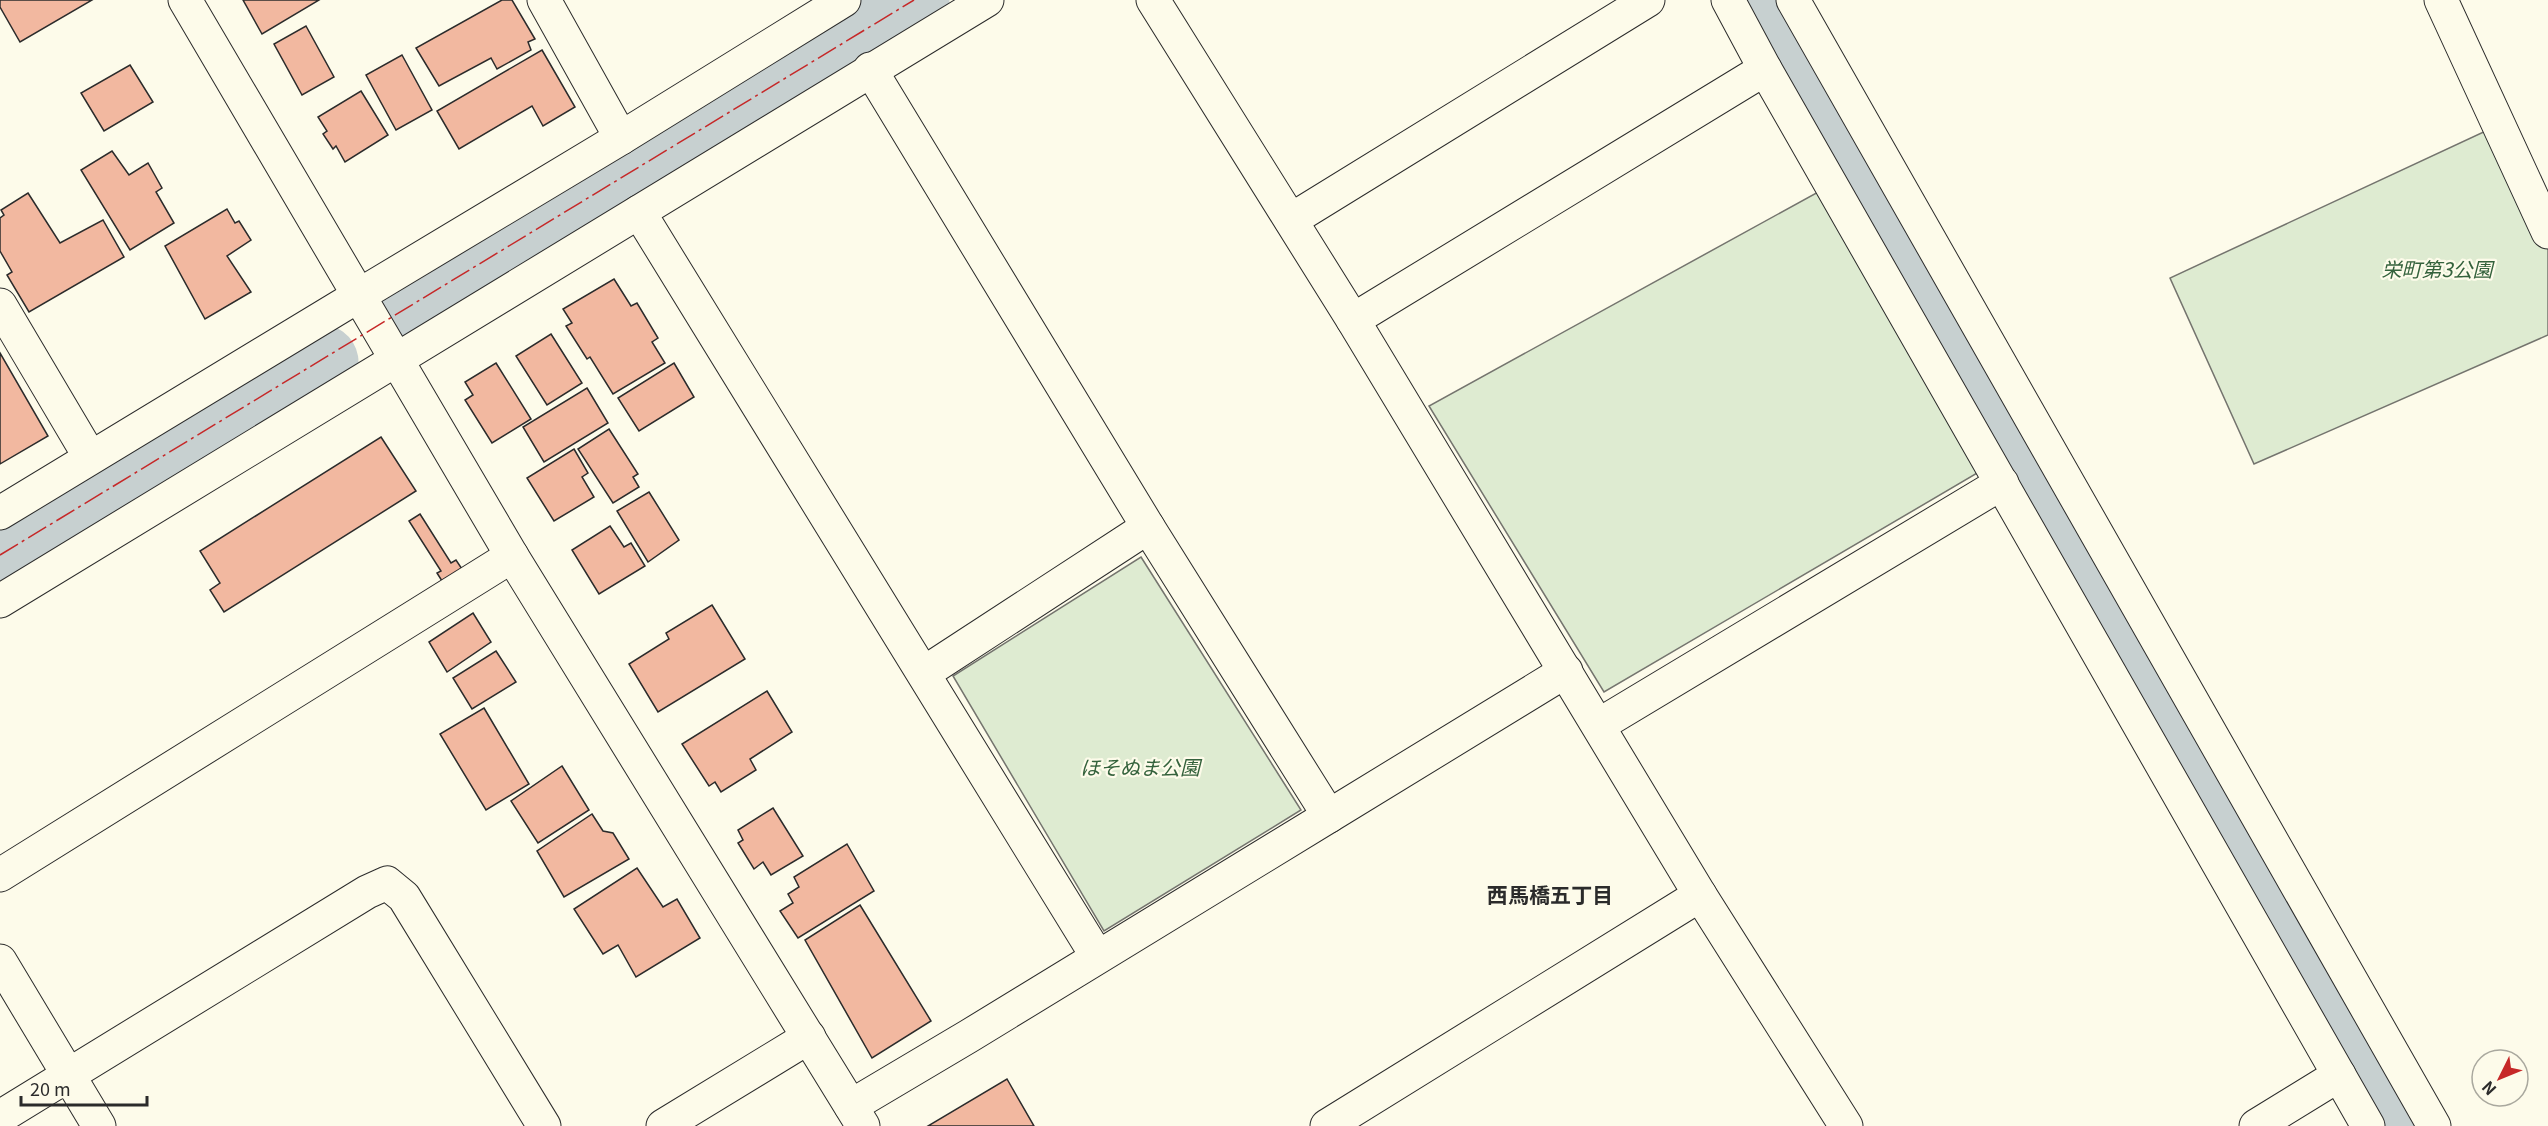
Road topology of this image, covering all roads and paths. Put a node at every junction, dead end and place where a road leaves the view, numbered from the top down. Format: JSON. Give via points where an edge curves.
{"nodes":[{"id":1,"x":185,"y":0,"type":"edge"},
{"id":2,"x":544,"y":0,"type":"edge"},
{"id":3,"x":844,"y":0,"type":"edge"},
{"id":4,"x":987,"y":0,"type":"edge"},
{"id":5,"x":1154,"y":0,"type":"edge"},
{"id":6,"x":1648,"y":0,"type":"edge"},
{"id":7,"x":1728,"y":0,"type":"edge"},
{"id":8,"x":1793,"y":0,"type":"edge"},
{"id":9,"x":2441,"y":0,"type":"edge"},
{"id":10,"x":870,"y":69,"type":"junction"},
{"id":11,"x":1765,"y":69,"type":"junction"},
{"id":12,"x":621,"y":138,"type":"junction"},
{"id":13,"x":639,"y":212,"type":"junction"},
{"id":14,"x":1291,"y":220,"type":"junction"},
{"id":15,"x":2548,"y":232,"type":"edge"},
{"id":16,"x":0,"y":305,"type":"edge"},
{"id":17,"x":363,"y":305,"type":"junction"},
{"id":18,"x":1353,"y":320,"type":"junction"},
{"id":19,"x":391,"y":351,"type":"junction"},
{"id":20,"x":90,"y":457,"type":"junction"},
{"id":21,"x":2002,"y":483,"type":"junction"},
{"id":22,"x":0,"y":513,"type":"edge"},
{"id":23,"x":1148,"y":527,"type":"junction"},
{"id":24,"x":512,"y":556,"type":"junction"},
{"id":25,"x":0,"y":601,"type":"edge"},
{"id":26,"x":1566,"y":670,"type":"junction"},
{"id":27,"x":924,"y":673,"type":"junction"},
{"id":28,"x":1599,"y":725,"type":"junction"},
{"id":29,"x":1329,"y":816,"type":"junction"},
{"id":30,"x":0,"y":875,"type":"edge"},
{"id":31,"x":1700,"y":896,"type":"junction"},
{"id":32,"x":1097,"y":956,"type":"junction"},
{"id":33,"x":0,"y":962,"type":"edge"},
{"id":34,"x":809,"y":1037,"type":"junction"},
{"id":35,"x":68,"y":1075,"type":"junction"},
{"id":36,"x":2339,"y":1076,"type":"junction"},
{"id":37,"x":857,"y":1116,"type":"edge"},
{"id":38,"x":0,"y":1117,"type":"edge"},
{"id":39,"x":99,"y":1126,"type":"edge"},
{"id":40,"x":544,"y":1126,"type":"edge"},
{"id":41,"x":663,"y":1126,"type":"edge"},
{"id":42,"x":1327,"y":1126,"type":"edge"},
{"id":43,"x":1846,"y":1126,"type":"edge"},
{"id":44,"x":2256,"y":1126,"type":"edge"},
{"id":45,"x":2368,"y":1126,"type":"edge"},
{"id":46,"x":2434,"y":1126,"type":"edge"}],
"edges":[{"from":1,"to":17,"type":"street"},
{"from":2,"to":12,"type":"street"},
{"from":3,"to":12,"type":"street"},
{"from":4,"to":10,"type":"street"},
{"from":5,"to":14,"type":"street"},
{"from":6,"to":14,"type":"street"},
{"from":7,"to":11,"type":"street"},
{"from":8,"to":46,"type":"street"},
{"from":9,"to":15,"type":"street"},
{"from":10,"to":13,"type":"street"},
{"from":10,"to":23,"type":"street"},
{"from":11,"to":18,"type":"street"},
{"from":11,"to":21,"type":"street"},
{"from":12,"to":17,"type":"street"},
{"from":13,"to":19,"type":"street"},
{"from":13,"to":27,"type":"street"},
{"from":14,"to":18,"type":"street"},
{"from":16,"to":20,"type":"street"},
{"from":17,"to":19,"type":"street"},
{"from":17,"to":20,"type":"street"},
{"from":18,"to":26,"type":"street"},
{"from":19,"to":24,"type":"street"},
{"from":19,"to":25,"type":"street"},
{"from":20,"to":22,"type":"street"},
{"from":21,"to":28,"type":"street"},
{"from":21,"to":36,"type":"street"},
{"from":23,"to":27,"type":"street"},
{"from":23,"to":29,"type":"street"},
{"from":24,"to":30,"type":"street"},
{"from":24,"to":34,"type":"street"},
{"from":26,"to":28,"type":"street"},
{"from":26,"to":29,"type":"street"},
{"from":27,"to":32,"type":"street"},
{"from":28,"to":31,"type":"street"},
{"from":29,"to":32,"type":"street"},
{"from":31,"to":42,"type":"street"},
{"from":31,"to":43,"type":"street"},
{"from":32,"to":37,"type":"street","via":[[969,1036]]},
{"from":33,"to":35,"type":"street"},
{"from":34,"to":37,"type":"street"},
{"from":34,"to":41,"type":"street"},
{"from":35,"to":38,"type":"street"},
{"from":35,"to":39,"type":"street"},
{"from":35,"to":40,"type":"street","via":[[387,883],[404,897]]},
{"from":36,"to":44,"type":"street"},
{"from":36,"to":45,"type":"street"}]}
